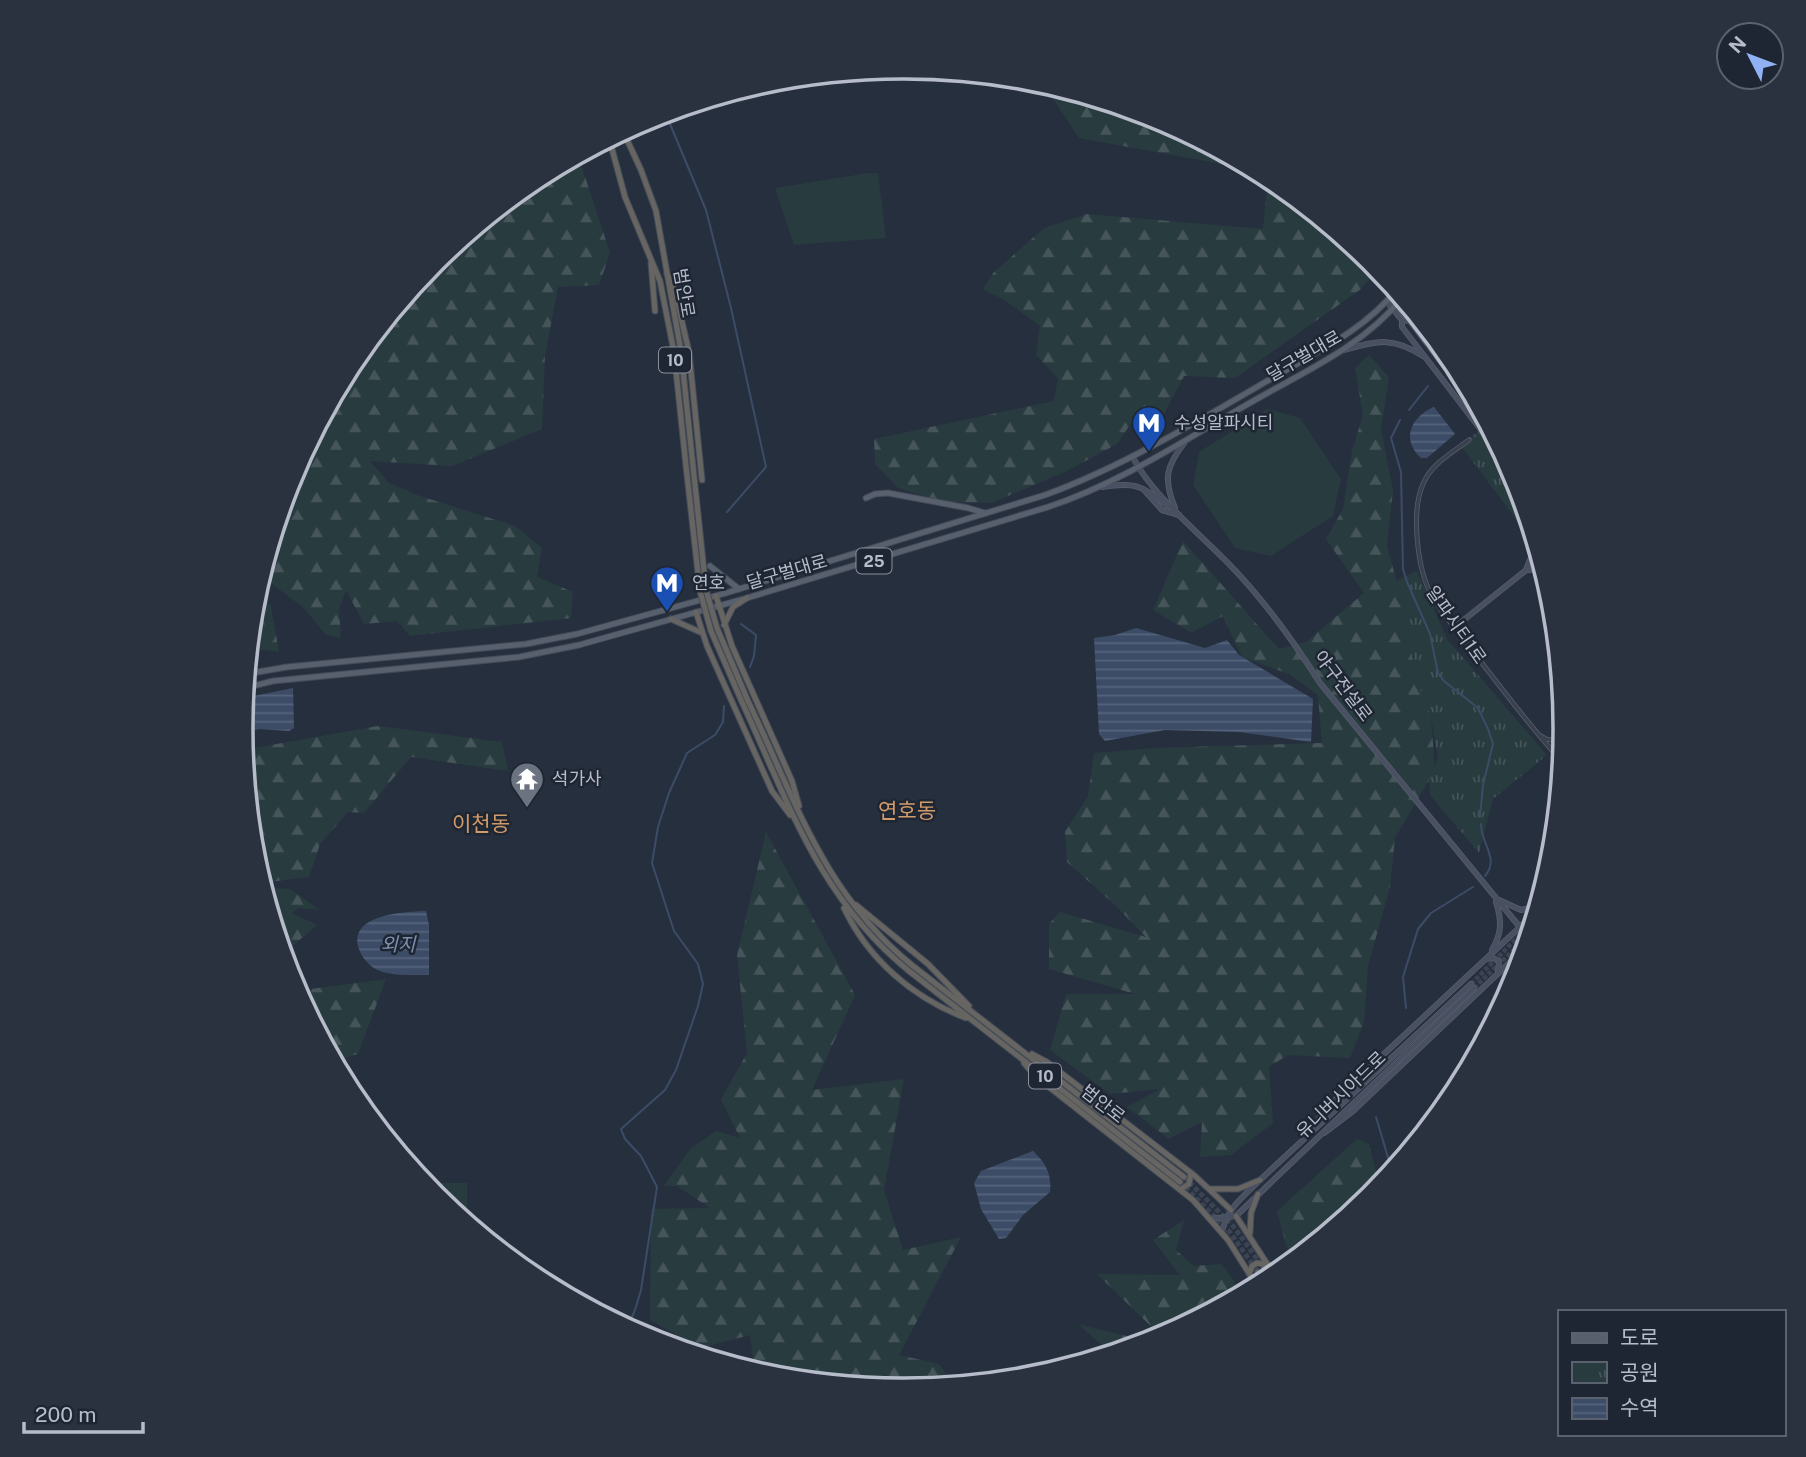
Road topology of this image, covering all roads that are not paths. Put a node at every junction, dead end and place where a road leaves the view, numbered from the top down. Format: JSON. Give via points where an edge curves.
{"nodes":[{"id":1,"x":627,"y":141,"type":"edge"},
{"id":2,"x":612,"y":148,"type":"edge"},
{"id":3,"x":651,"y":256,"type":"junction"},
{"id":4,"x":666,"y":273,"type":"junction"},
{"id":5,"x":1390,"y":298,"type":"edge"},
{"id":6,"x":1387,"y":302,"type":"junction"},
{"id":7,"x":1396,"y":305,"type":"edge"},
{"id":8,"x":1393,"y":309,"type":"junction"},
{"id":9,"x":655,"y":311,"type":"dead end"},
{"id":10,"x":1402,"y":320,"type":"junction"},
{"id":11,"x":1408,"y":321,"type":"edge"},
{"id":12,"x":1420,"y":335,"type":"edge"},
{"id":13,"x":1409,"y":336,"type":"junction"},
{"id":14,"x":1345,"y":351,"type":"junction"},
{"id":15,"x":1426,"y":359,"type":"junction"},
{"id":16,"x":1478,"y":427,"type":"edge"},
{"id":17,"x":1186,"y":440,"type":"junction"},
{"id":18,"x":1469,"y":440,"type":"tunnel mouth"},
{"id":19,"x":1131,"y":456,"type":"junction"},
{"id":20,"x":690,"y":466,"type":"junction"},
{"id":21,"x":1138,"y":468,"type":"junction"},
{"id":22,"x":702,"y":480,"type":"dead end"},
{"id":23,"x":1101,"y":487,"type":"junction"},
{"id":24,"x":866,"y":498,"type":"dead end"},
{"id":25,"x":985,"y":513,"type":"junction"},
{"id":26,"x":1177,"y":513,"type":"junction"},
{"id":27,"x":1530,"y":557,"type":"edge"},
{"id":28,"x":1532,"y":565,"type":"edge"},
{"id":29,"x":710,"y":566,"type":"dead end"},
{"id":30,"x":1533,"y":570,"type":"edge"},
{"id":31,"x":1522,"y":573,"type":"junction"},
{"id":32,"x":739,"y":589,"type":"junction"},
{"id":33,"x":716,"y":596,"type":"junction"},
{"id":34,"x":747,"y":598,"type":"junction"},
{"id":35,"x":718,"y":606,"type":"junction"},
{"id":36,"x":696,"y":612,"type":"junction"},
{"id":37,"x":671,"y":619,"type":"junction"},
{"id":38,"x":724,"y":625,"type":"junction"},
{"id":39,"x":1455,"y":626,"type":"junction"},
{"id":40,"x":703,"y":634,"type":"junction"},
{"id":41,"x":256,"y":672,"type":"edge"},
{"id":42,"x":255,"y":686,"type":"edge"},
{"id":43,"x":1537,"y":734,"type":"junction"},
{"id":44,"x":1552,"y":740,"type":"edge"},
{"id":45,"x":1552,"y":751,"type":"edge"},
{"id":46,"x":801,"y":824,"type":"junction"},
{"id":47,"x":842,"y":897,"type":"junction"},
{"id":48,"x":1495,"y":898,"type":"junction"},
{"id":49,"x":1527,"y":909,"type":"edge"},
{"id":50,"x":1522,"y":924,"type":"edge"},
{"id":51,"x":1519,"y":927,"type":"junction"},
{"id":52,"x":1490,"y":954,"type":"junction"},
{"id":53,"x":1484,"y":959,"type":"junction"},
{"id":54,"x":1508,"y":964,"type":"edge"},
{"id":55,"x":911,"y":969,"type":"junction"},
{"id":56,"x":1498,"y":973,"type":"junction"},
{"id":57,"x":975,"y":1014,"type":"junction"},
{"id":58,"x":973,"y":1021,"type":"junction"},
{"id":59,"x":1015,"y":1049,"type":"junction"},
{"id":60,"x":1312,"y":1130,"type":"junction"},
{"id":61,"x":1317,"y":1137,"type":"junction"},
{"id":62,"x":1191,"y":1173,"type":"junction"},
{"id":63,"x":1182,"y":1179,"type":"tunnel mouth"},
{"id":64,"x":1260,"y":1180,"type":"junction"},
{"id":65,"x":1181,"y":1189,"type":"junction"},
{"id":66,"x":1210,"y":1189,"type":"junction"},
{"id":67,"x":1258,"y":1194,"type":"junction"},
{"id":68,"x":1231,"y":1210,"type":"junction"},
{"id":69,"x":1236,"y":1216,"type":"junction"},
{"id":70,"x":1210,"y":1219,"type":"junction"},
{"id":71,"x":1224,"y":1219,"type":"junction"},
{"id":72,"x":1222,"y":1232,"type":"junction"},
{"id":73,"x":1251,"y":1236,"type":"junction"},
{"id":74,"x":1263,"y":1269,"type":"joint"},
{"id":75,"x":1250,"y":1273,"type":"junction"},
{"id":76,"x":1252,"y":1276,"type":"edge"}],
"edges":[{"from":1,"to":4,"type":"highway","name":"범안로","number":"10","via":[[656,211]]},
{"from":2,"to":3,"type":"highway","name":"범안로","number":"10","via":[[625,197]]},
{"from":3,"to":9,"type":"highway"},
{"from":3,"to":20,"type":"highway","name":"범안로","number":"10","via":[[674,352]]},
{"from":4,"to":20,"type":"highway","name":"범안로","number":"10","via":[[681,351]]},
{"from":4,"to":22,"type":"highway","via":[[673,283],[689,352]]},
{"from":5,"to":6,"type":"main road","name":"달구벌대로","number":"25"},
{"from":6,"to":8,"type":"main road"},
{"from":6,"to":19,"type":"main road","name":"달구벌대로","number":"25","via":[[1333,343]]},
{"from":7,"to":8,"type":"main road","name":"달구벌대로","number":"25"},
{"from":8,"to":10,"type":"main road"},
{"from":8,"to":14,"type":"main road","name":"달구벌대로","number":"25"},
{"from":10,"to":11,"type":"main road"},
{"from":10,"to":13,"type":"main road"},
{"from":12,"to":13,"type":"main road","via":[[1410,332]]},
{"from":13,"to":15,"type":"main road"},
{"from":14,"to":15,"type":"main road","via":[[1385,341],[1403,344]]},
{"from":14,"to":17,"type":"main road","name":"달구벌대로","number":"25"},
{"from":15,"to":16,"type":"main road"},
{"from":17,"to":21,"type":"main road","name":"달구벌대로","number":"25"},
{"from":17,"to":26,"type":"main road","via":[[1167,474]]},
{"from":18,"to":39,"type":"street","name":"알파시티1로","via":[[1437,464],[1419,496],[1418,545],[1424,576]]},
{"from":19,"to":21,"type":"main road","name":"야구전설로"},
{"from":19,"to":25,"type":"main road","name":"달구벌대로","number":"25","via":[[1088,480]]},
{"from":20,"to":46,"type":"highway","number":"10","bridge":true,"via":[[706,590],[717,628]]},
{"from":21,"to":23,"type":"main road","name":"달구벌대로","number":"25"},
{"from":21,"to":26,"type":"main road","name":"야구전설로"},
{"from":23,"to":26,"type":"main road","via":[[1128,483],[1142,487]]},
{"from":23,"to":34,"type":"main road","name":"달구벌대로","number":"25","via":[[996,524]]},
{"from":24,"to":25,"type":"main road","via":[[888,493]]},
{"from":25,"to":32,"type":"main road","name":"달구벌대로","number":"25"},
{"from":26,"to":48,"type":"main road","name":"야구전설로","via":[[1230,565],[1292,638],[1320,683]]},
{"from":27,"to":31,"type":"main road"},
{"from":28,"to":31,"type":"main road"},
{"from":29,"to":32,"type":"main road"},
{"from":30,"to":31,"type":"main road"},
{"from":31,"to":39,"type":"main road"},
{"from":32,"to":33,"type":"main road","name":"달구벌대로","number":"25"},
{"from":33,"to":35,"type":"highway"},
{"from":33,"to":41,"type":"main road","name":"달구벌대로","number":"25","via":[[526,644]]},
{"from":34,"to":35,"type":"main road","name":"달구벌대로","number":"25"},
{"from":34,"to":38,"type":"highway","via":[[733,607]]},
{"from":35,"to":36,"type":"main road","name":"달구벌대로","number":"25"},
{"from":35,"to":38,"type":"highway"},
{"from":36,"to":37,"type":"main road","name":"달구벌대로","number":"25"},
{"from":36,"to":40,"type":"highway"},
{"from":37,"to":40,"type":"highway"},
{"from":37,"to":42,"type":"main road","name":"달구벌대로","number":"25","via":[[519,657]]},
{"from":38,"to":46,"type":"highway","via":[[792,781]]},
{"from":39,"to":43,"type":"street","name":"알파시티1로"},
{"from":40,"to":46,"type":"highway","via":[[772,790]]},
{"from":43,"to":44,"type":"street"},
{"from":43,"to":45,"type":"street","name":"알파시티1로"},
{"from":46,"to":47,"type":"highway","number":"10"},
{"from":47,"to":55,"type":"highway","number":"10","via":[[872,938]]},
{"from":47,"to":57,"type":"highway","via":[[928,964]]},
{"from":47,"to":58,"type":"highway","via":[[851,924],[895,977],[949,1012]]},
{"from":48,"to":49,"type":"main road"},
{"from":48,"to":51,"type":"main road","name":"야구전설로"},
{"from":48,"to":52,"type":"main road","via":[[1502,929]]},
{"from":50,"to":51,"type":"main road"},
{"from":51,"to":52,"type":"main road"},
{"from":52,"to":53,"type":"main road"},
{"from":53,"to":56,"type":"main road","via":[[1499,961]]},
{"from":53,"to":60,"type":"main road","via":[[1322,1112]]},
{"from":54,"to":56,"type":"main road"},
{"from":55,"to":57,"type":"highway","name":"범안로","number":"10"},
{"from":55,"to":58,"type":"highway","name":"범안로","number":"10"},
{"from":56,"to":61,"type":"main road","via":[[1353,1111]]},
{"from":57,"to":59,"type":"highway","name":"범안로","number":"10"},
{"from":58,"to":59,"type":"highway","name":"범안로","number":"10"},
{"from":59,"to":62,"type":"highway","via":[[1047,1062]]},
{"from":59,"to":63,"type":"highway","name":"범안로","number":"10"},
{"from":59,"to":65,"type":"highway","via":[[1035,1076]]},
{"from":60,"to":61,"type":"main road","name":"유니버시아드로","via":[[1473,986]]},
{"from":60,"to":64,"type":"main road","name":"유니버시아드로"},
{"from":61,"to":67,"type":"main road","name":"유니버시아드로"},
{"from":62,"to":65,"type":"highway","via":[[1189,1184]]},
{"from":62,"to":66,"type":"highway"},
{"from":64,"to":66,"type":"highway","via":[[1238,1189]]},
{"from":64,"to":68,"type":"main road","name":"유니버시아드로"},
{"from":65,"to":70,"type":"highway"},
{"from":66,"to":68,"type":"highway"},
{"from":67,"to":69,"type":"main road","name":"유니버시아드로"},
{"from":67,"to":73,"type":"highway","via":[[1251,1213]]},
{"from":68,"to":69,"type":"main road"},
{"from":68,"to":71,"type":"main road","name":"유니버시아드로"},
{"from":69,"to":71,"type":"main road"},
{"from":69,"to":73,"type":"highway"},
{"from":70,"to":71,"type":"main road"},
{"from":70,"to":72,"type":"highway"},
{"from":71,"to":72,"type":"main road","name":"유니버시아드로"},
{"from":72,"to":75,"type":"highway"},
{"from":73,"to":74,"type":"highway"},
{"from":74,"to":75,"type":"highway","via":[[1257,1262]]},
{"from":75,"to":76,"type":"highway"}]}
